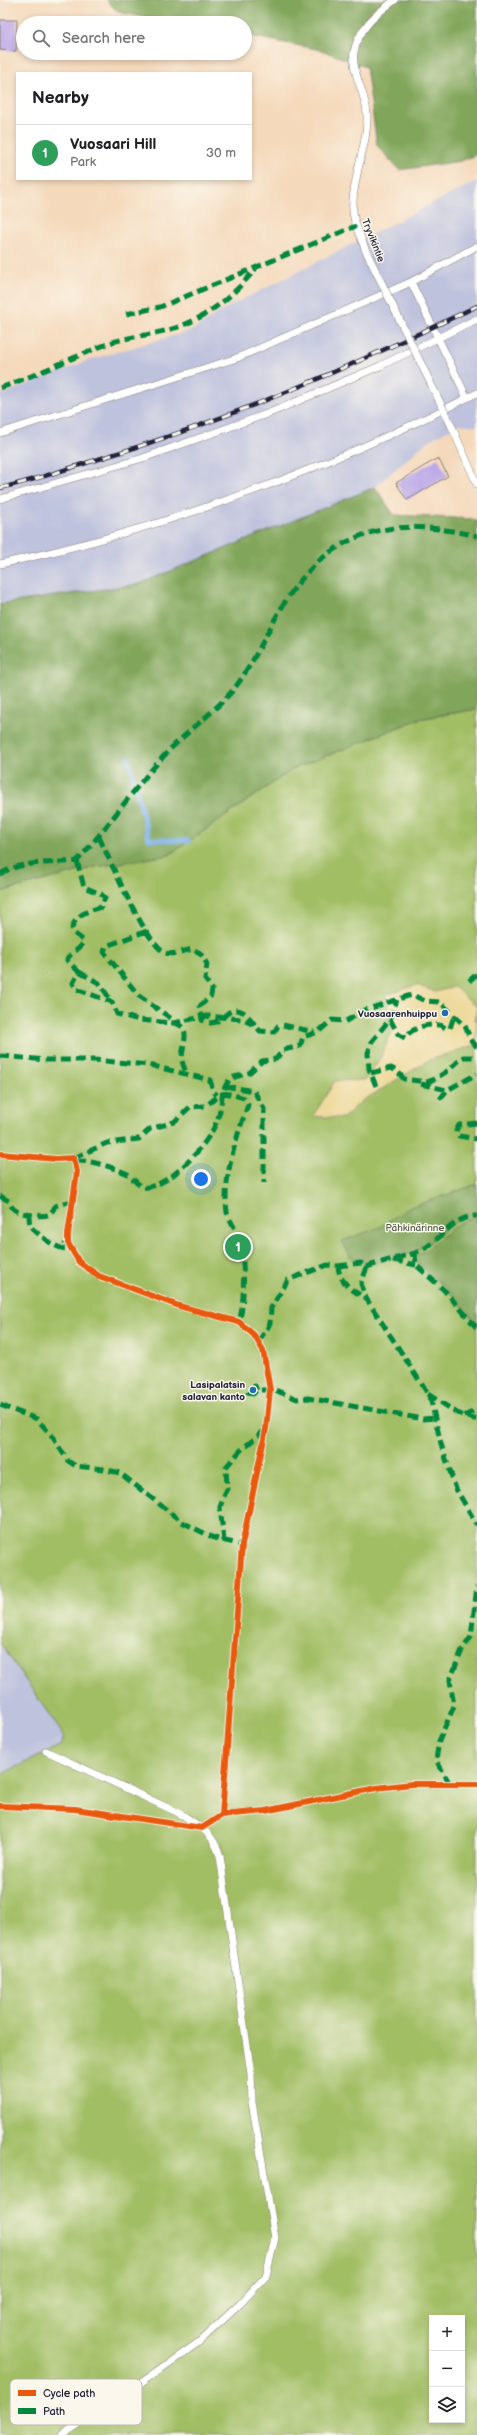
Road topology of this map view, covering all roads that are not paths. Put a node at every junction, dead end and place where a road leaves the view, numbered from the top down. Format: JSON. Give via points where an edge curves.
{"nodes":[{"id":1,"x":395,"y":0,"type":"edge"},
{"id":2,"x":477,"y":246,"type":"edge"},
{"id":3,"x":411,"y":282,"type":"junction"},
{"id":4,"x":477,"y":319,"type":"edge"},
{"id":5,"x":438,"y":338,"type":"junction"},
{"id":6,"x":477,"y":393,"type":"edge"},
{"id":7,"x":467,"y":398,"type":"junction"},
{"id":8,"x":0,"y":433,"type":"edge"},
{"id":9,"x":477,"y":484,"type":"edge"},
{"id":10,"x":0,"y":500,"type":"edge"},
{"id":11,"x":0,"y":564,"type":"edge"},
{"id":12,"x":46,"y":1751,"type":"dead end"},
{"id":13,"x":142,"y":2382,"type":"edge"},
{"id":14,"x":77,"y":2425,"type":"edge"},
{"id":15,"x":62,"y":2435,"type":"edge"}],
"edges":[{"from":1,"to":9,"type":"lane","name":"Tryvikintie","bridge":true,"via":[[363,30],[354,52],[356,70],[366,102],[367,125],[352,202],[356,226]]},
{"from":2,"to":3,"type":"lane"},
{"from":3,"to":5,"type":"lane"},
{"from":3,"to":8,"type":"lane","via":[[237,358]]},
{"from":4,"to":5,"type":"lane"},
{"from":5,"to":7,"type":"lane"},
{"from":5,"to":10,"type":"lane","via":[[272,412],[143,458]]},
{"from":6,"to":7,"type":"lane"},
{"from":7,"to":11,"type":"lane","via":[[417,423],[296,473],[166,521]]},
{"from":12,"to":13,"type":"lane","via":[[182,1814],[216,1841],[220,1856],[251,2074],[252,2102],[275,2238],[266,2276],[198,2342]]},
{"from":14,"to":15,"type":"lane"}]}
